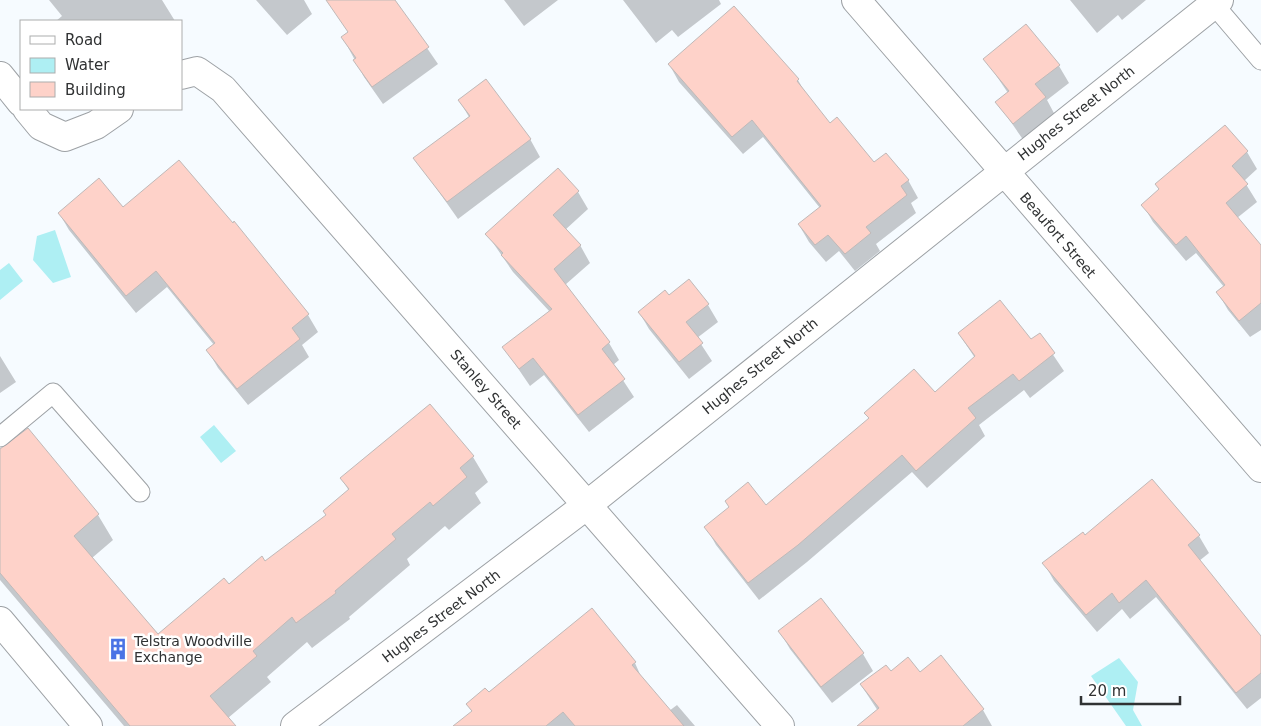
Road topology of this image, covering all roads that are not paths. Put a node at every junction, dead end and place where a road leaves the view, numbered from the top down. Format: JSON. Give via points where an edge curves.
{"nodes":[{"id":1,"x":856,"y":0,"type":"edge"},
{"id":2,"x":1214,"y":2,"type":"edge"},
{"id":3,"x":1261,"y":60,"type":"edge"},
{"id":4,"x":182,"y":75,"type":"edge"},
{"id":5,"x":0,"y":76,"type":"edge"},
{"id":6,"x":20,"y":101,"type":"edge"},
{"id":7,"x":28,"y":110,"type":"edge"},
{"id":8,"x":118,"y":110,"type":"edge"},
{"id":9,"x":1003,"y":172,"type":"junction"},
{"id":10,"x":0,"y":437,"type":"edge"},
{"id":11,"x":1261,"y":468,"type":"edge"},
{"id":12,"x":140,"y":492,"type":"dead end"},
{"id":13,"x":587,"y":505,"type":"junction"},
{"id":14,"x":0,"y":621,"type":"edge"},
{"id":15,"x":88,"y":726,"type":"edge"},
{"id":16,"x":295,"y":726,"type":"edge"},
{"id":17,"x":780,"y":726,"type":"edge"}],
"edges":[{"from":1,"to":9,"type":"street","name":"Beaufort Street"},
{"from":2,"to":3,"type":"lane"},
{"from":2,"to":9,"type":"street","name":"Hughes Street North"},
{"from":4,"to":13,"type":"street","name":"Stanley Street","via":[[197,71],[223,89]]},
{"from":5,"to":6,"type":"street"},
{"from":7,"to":8,"type":"street","via":[[41,126],[65,137],[96,125]]},
{"from":9,"to":11,"type":"street","name":"Beaufort Street"},
{"from":9,"to":13,"type":"street","name":"Hughes Street North"},
{"from":10,"to":12,"type":"lane","via":[[53,392]]},
{"from":13,"to":16,"type":"street","name":"Hughes Street North"},
{"from":13,"to":17,"type":"street","name":"Stanley Street"},
{"from":14,"to":15,"type":"street"}]}
